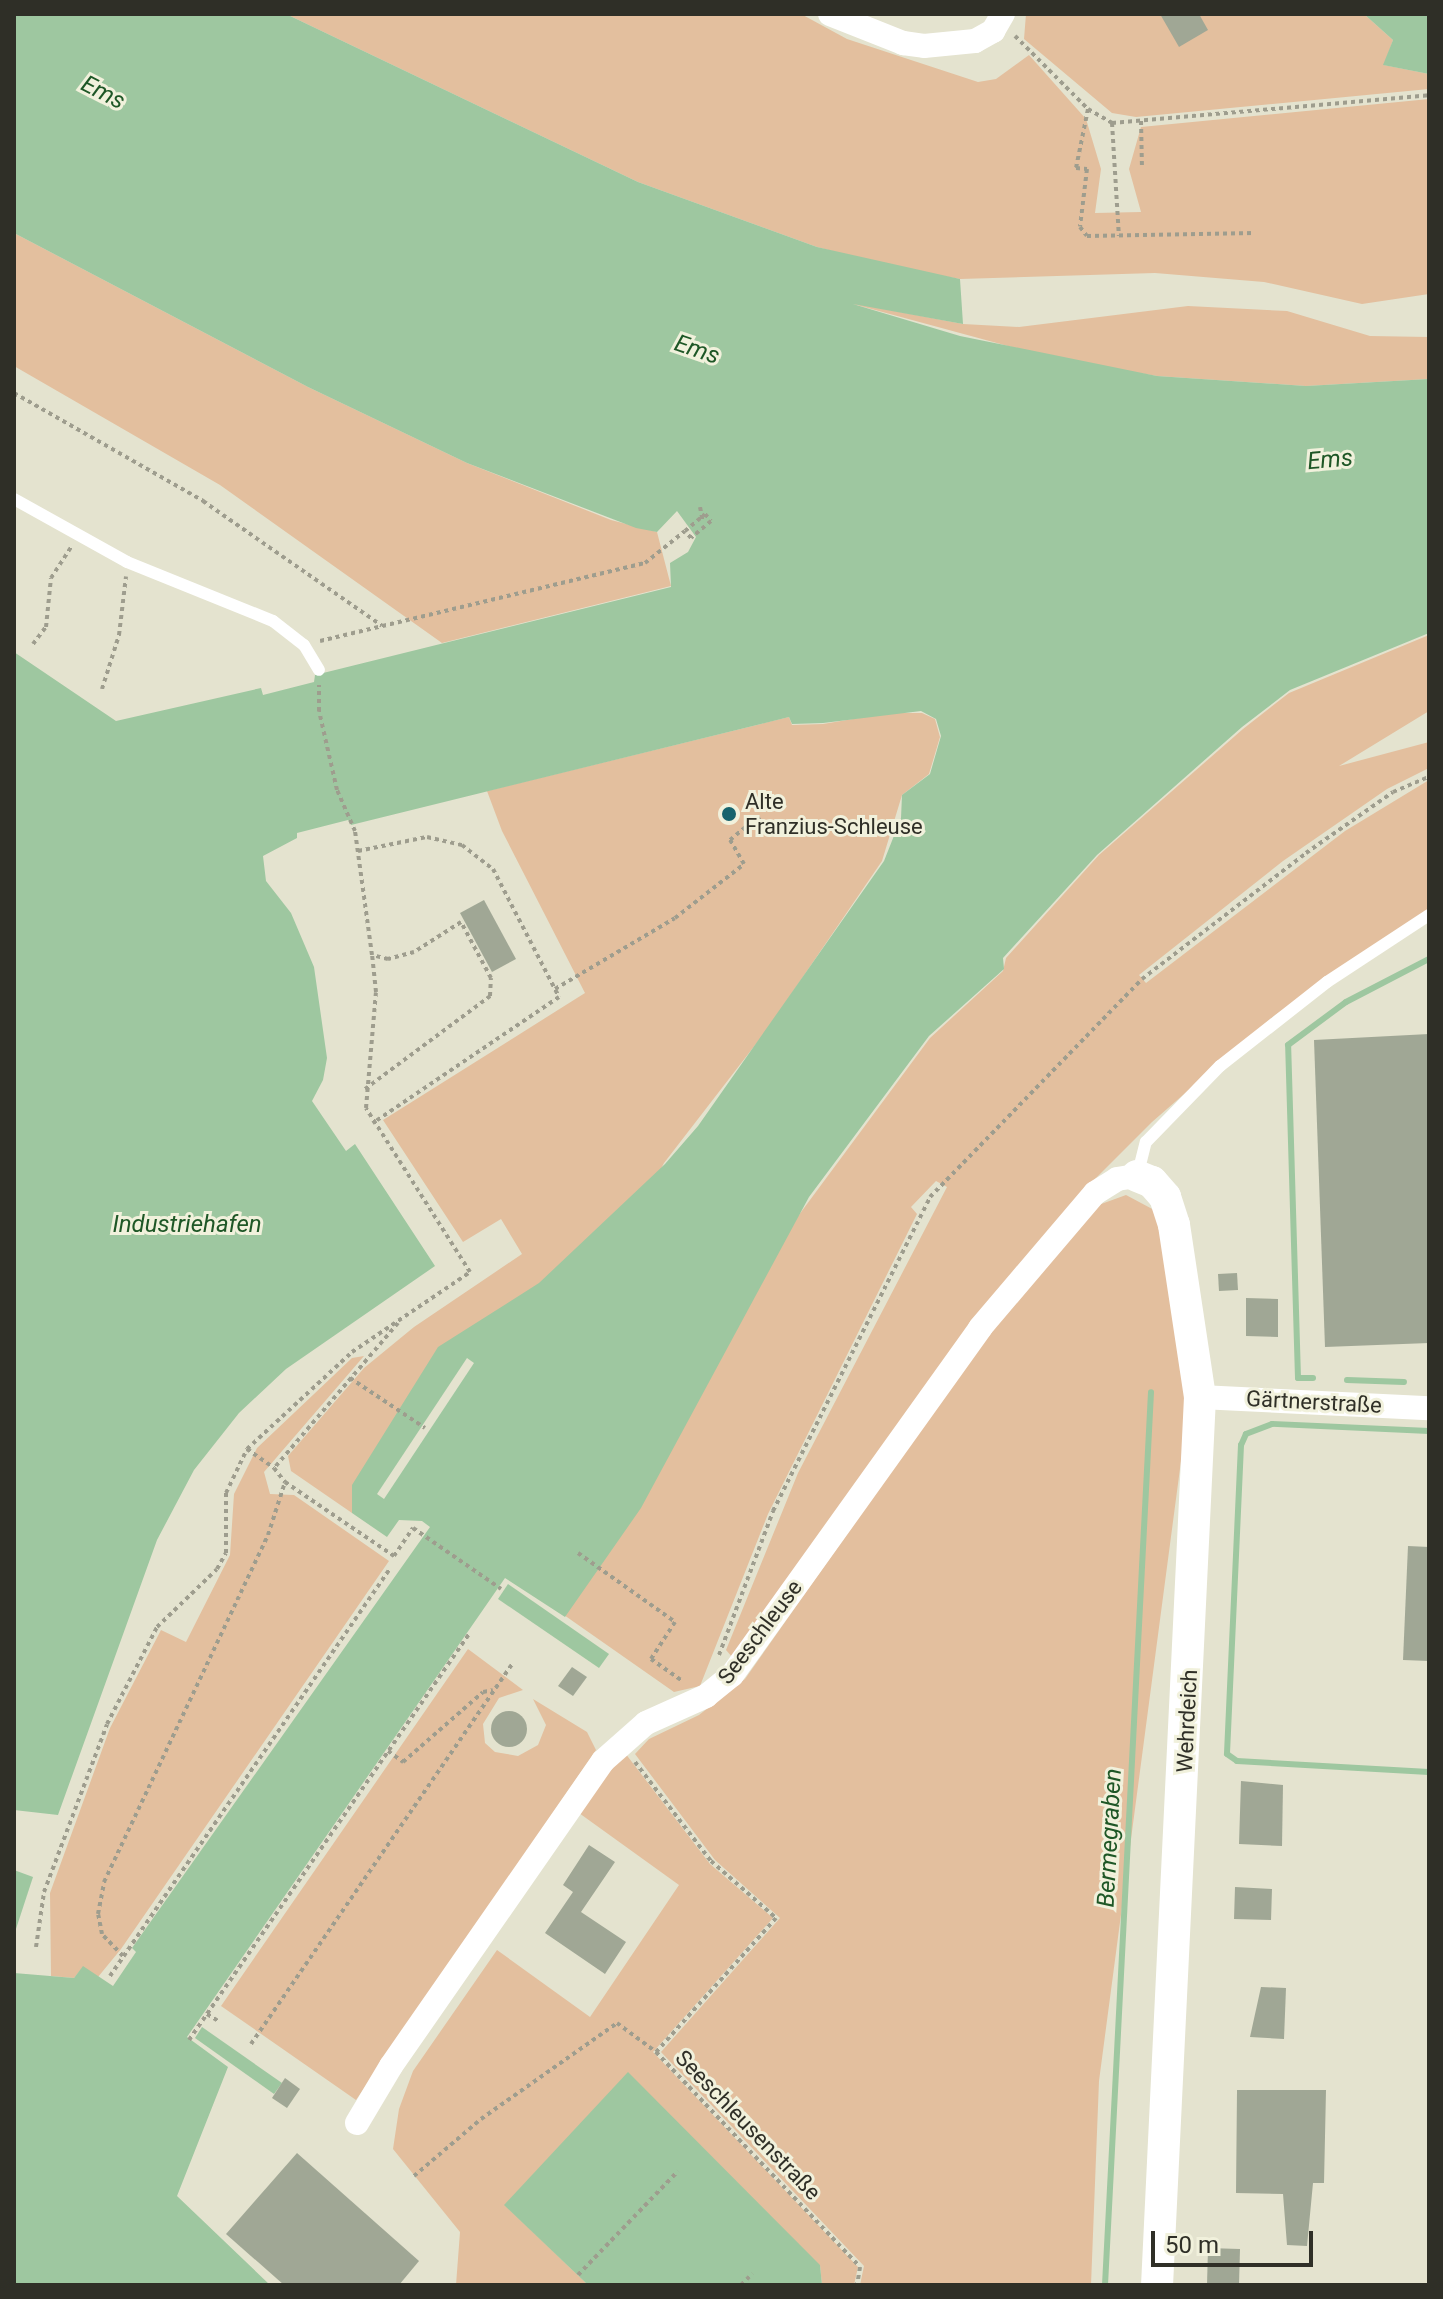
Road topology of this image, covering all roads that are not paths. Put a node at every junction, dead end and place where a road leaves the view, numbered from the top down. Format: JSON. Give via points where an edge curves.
{"nodes":[{"id":1,"x":830,"y":14,"type":"edge"},
{"id":2,"x":1002,"y":18,"type":"edge"},
{"id":3,"x":14,"y":499,"type":"edge"},
{"id":4,"x":319,"y":670,"type":"road end"},
{"id":5,"x":1429,"y":915,"type":"edge"},
{"id":6,"x":1137,"y":1176,"type":"junction"},
{"id":7,"x":1200,"y":1397,"type":"junction"},
{"id":8,"x":1429,"y":1408,"type":"edge"},
{"id":9,"x":357,"y":2123,"type":"dead end"},
{"id":10,"x":1157,"y":2285,"type":"edge"}],
"edges":[{"from":1,"to":2,"type":"street","via":[[924,46],[975,41]]},
{"from":3,"to":4,"type":"lane","via":[[127,562],[273,621],[304,645]]},
{"from":5,"to":6,"type":"lane","via":[[1327,982],[1220,1066],[1146,1142]]},
{"from":6,"to":7,"type":"street","name":"Wehrdeich","via":[[1152,1182],[1165,1197],[1174,1225]]},
{"from":6,"to":9,"type":"street","name":"Seeschleuse","via":[[1117,1179],[1095,1193],[980,1328],[747,1657],[711,1693],[621,1740],[400,2053]]},
{"from":7,"to":8,"type":"street","name":"Gärtnerstraße"},
{"from":7,"to":10,"type":"street","name":"Wehrdeich"}]}
